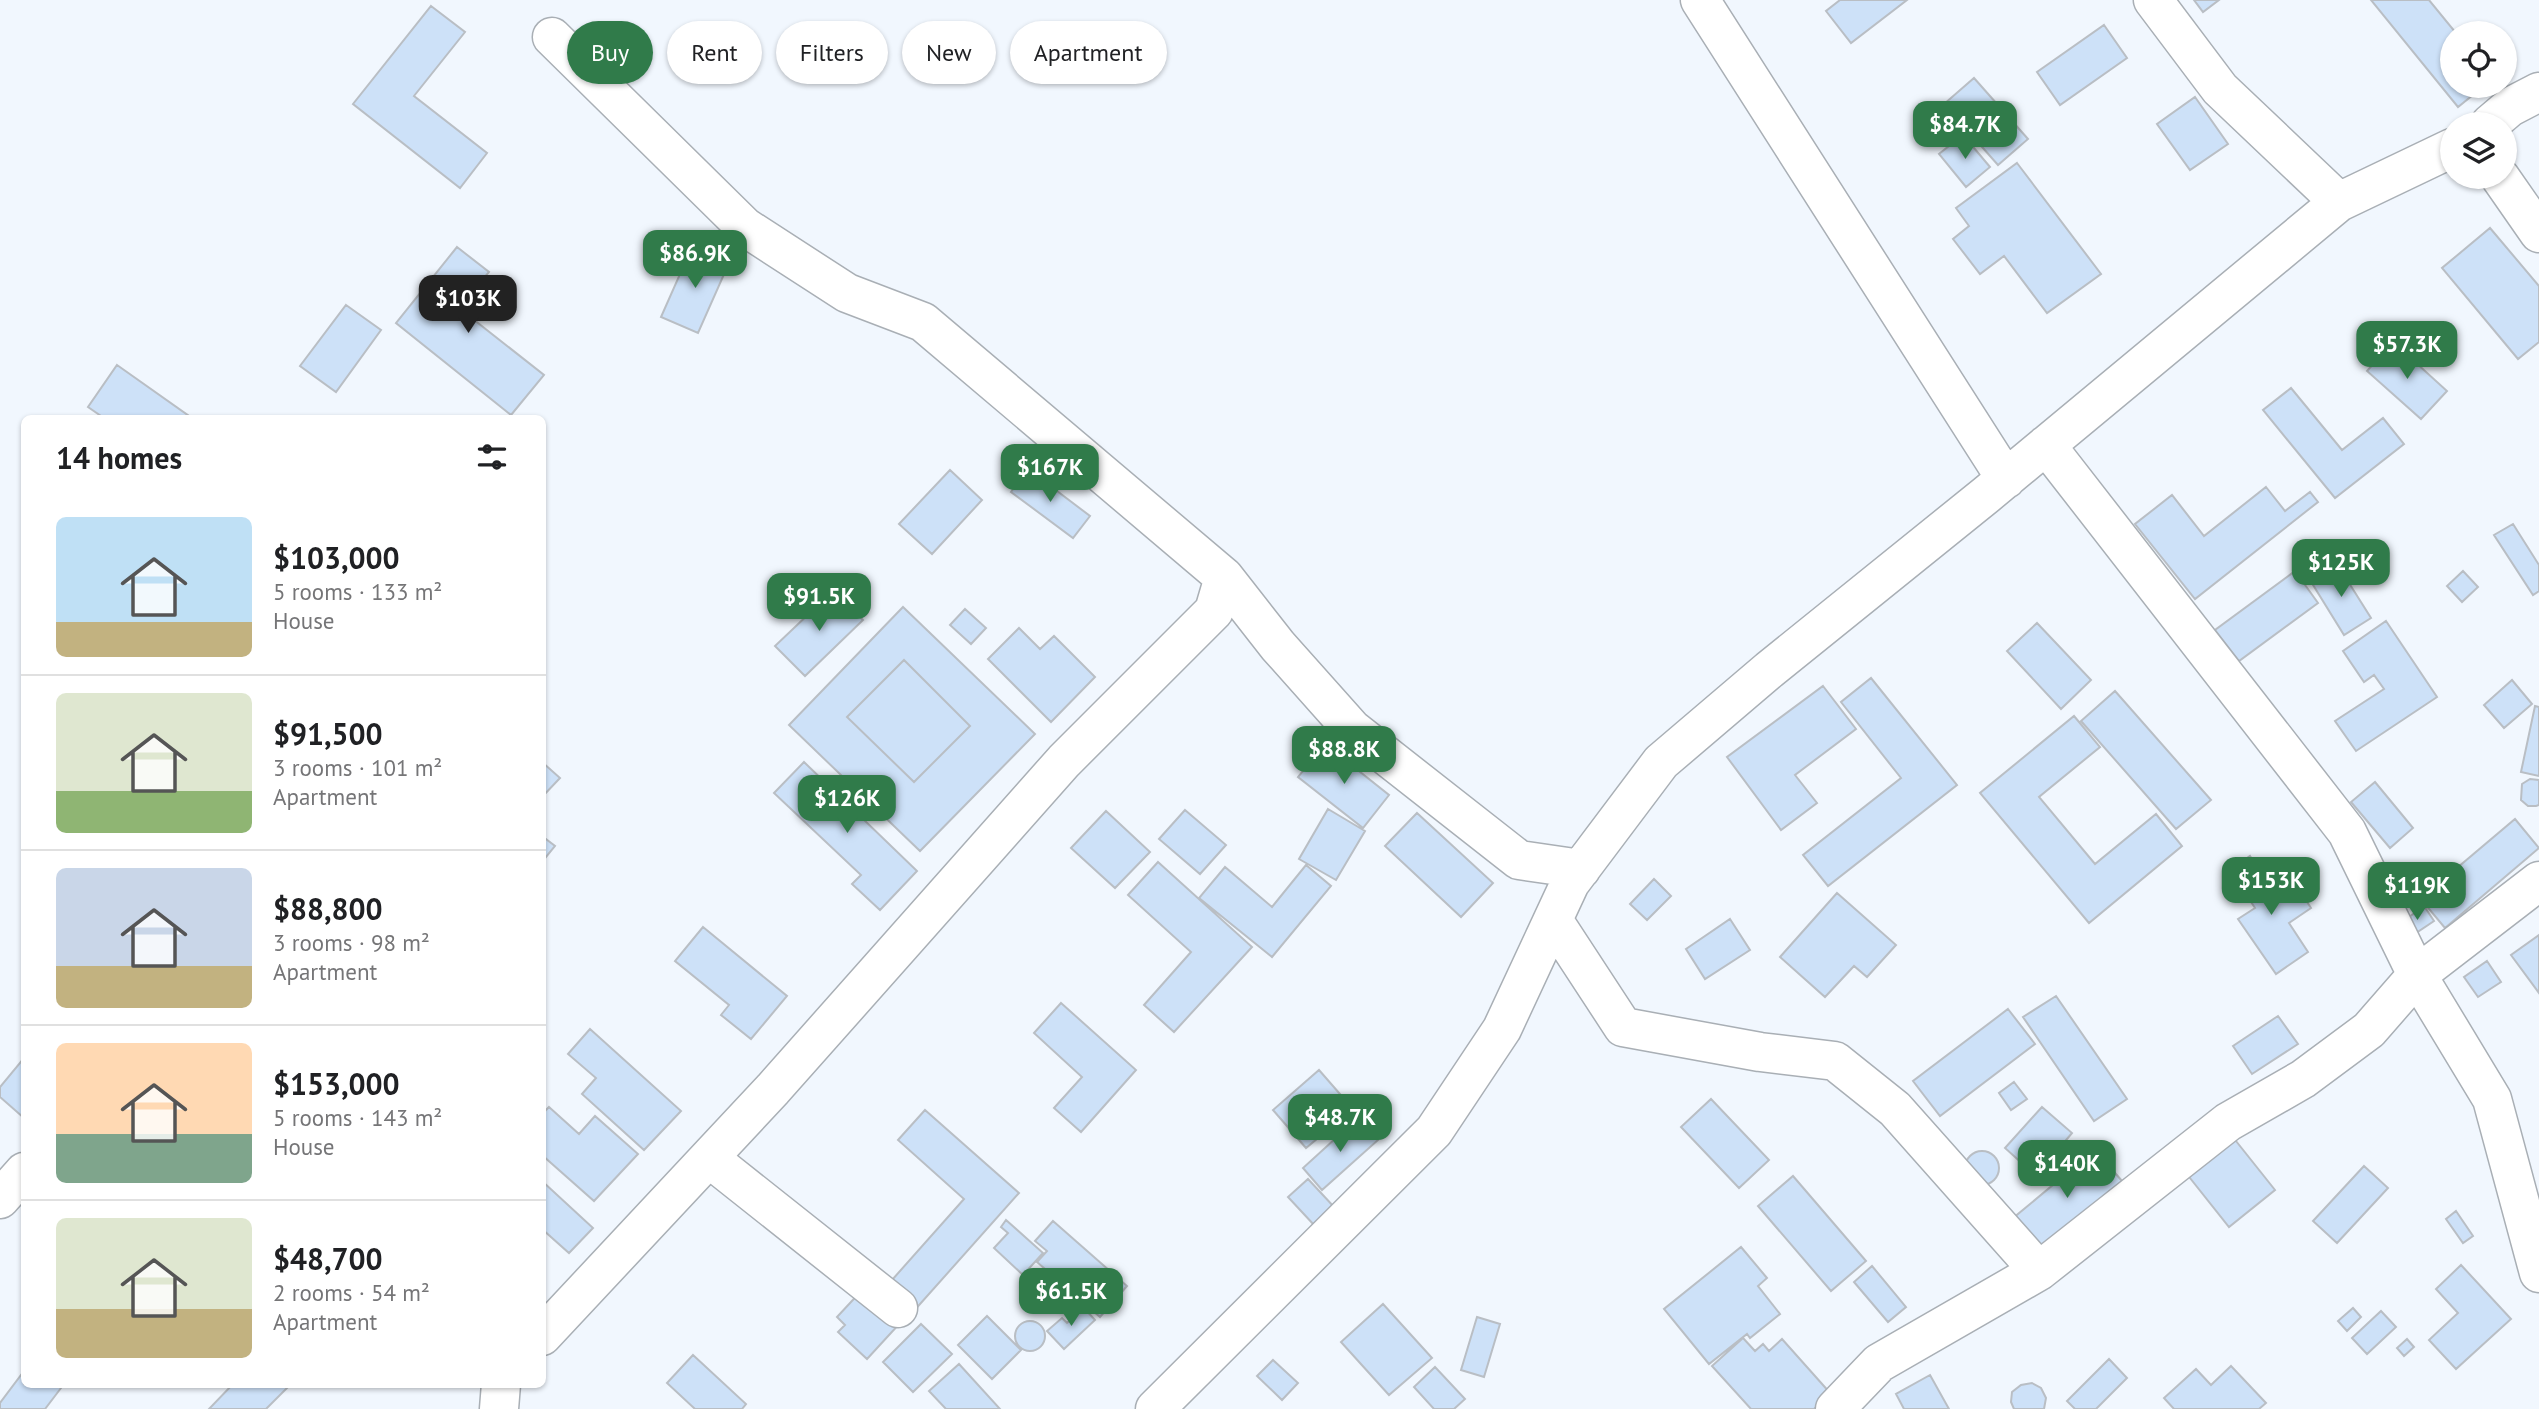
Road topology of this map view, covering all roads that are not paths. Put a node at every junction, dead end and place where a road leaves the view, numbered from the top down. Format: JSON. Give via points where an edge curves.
{"nodes":[{"id":1,"x":1700,"y":0,"type":"edge"},
{"id":2,"x":2153,"y":0,"type":"edge"},
{"id":3,"x":552,"y":37,"type":"dead end"},
{"id":4,"x":2539,"y":92,"type":"edge"},
{"id":5,"x":2504,"y":112,"type":"edge"},
{"id":6,"x":2440,"y":154,"type":"edge"},
{"id":7,"x":2508,"y":189,"type":"edge"},
{"id":8,"x":2339,"y":202,"type":"junction"},
{"id":9,"x":2539,"y":233,"type":"edge"},
{"id":10,"x":2046,"y":445,"type":"junction"},
{"id":11,"x":2006,"y":479,"type":"junction"},
{"id":12,"x":1224,"y":577,"type":"junction"},
{"id":13,"x":1581,"y":869,"type":"junction"},
{"id":14,"x":2539,"y":881,"type":"edge"},
{"id":15,"x":1553,"y":920,"type":"junction"},
{"id":16,"x":2417,"y":975,"type":"junction"},
{"id":17,"x":709,"y":1158,"type":"junction"},
{"id":18,"x":21,"y":1175,"type":"edge"},
{"id":19,"x":0,"y":1199,"type":"edge"},
{"id":20,"x":2039,"y":1271,"type":"junction"},
{"id":21,"x":2539,"y":1273,"type":"edge"},
{"id":22,"x":898,"y":1308,"type":"dead end"},
{"id":23,"x":546,"y":1332,"type":"edge"},
{"id":24,"x":502,"y":1388,"type":"edge"},
{"id":25,"x":499,"y":1409,"type":"edge"},
{"id":26,"x":1155,"y":1409,"type":"edge"},
{"id":27,"x":1835,"y":1409,"type":"edge"}],
"edges":[{"from":1,"to":11,"type":"street"},
{"from":2,"to":8,"type":"street","via":[[2220,89]]},
{"from":3,"to":12,"type":"street","via":[[745,227],[848,293],[923,322]]},
{"from":4,"to":5,"type":"street"},
{"from":6,"to":8,"type":"street"},
{"from":7,"to":9,"type":"street"},
{"from":8,"to":10,"type":"street"},
{"from":10,"to":11,"type":"street"},
{"from":10,"to":16,"type":"street","via":[[2347,832]]},
{"from":11,"to":13,"type":"street","via":[[1661,762]]},
{"from":12,"to":13,"type":"street","via":[[1352,729],[1520,860]]},
{"from":12,"to":17,"type":"street","via":[[1214,611],[1064,761]]},
{"from":13,"to":15,"type":"street"},
{"from":14,"to":16,"type":"street"},
{"from":15,"to":20,"type":"street","via":[[1623,1027],[1835,1061],[1895,1109]]},
{"from":15,"to":26,"type":"street","via":[[1502,1029],[1434,1131]]},
{"from":16,"to":20,"type":"street","via":[[2369,1030],[2303,1079],[2228,1122]]},
{"from":16,"to":21,"type":"street","via":[[2492,1099]]},
{"from":17,"to":22,"type":"street"},
{"from":17,"to":23,"type":"street"},
{"from":18,"to":19,"type":"street"},
{"from":20,"to":27,"type":"street","via":[[1879,1363]]},
{"from":24,"to":25,"type":"street"}]}
